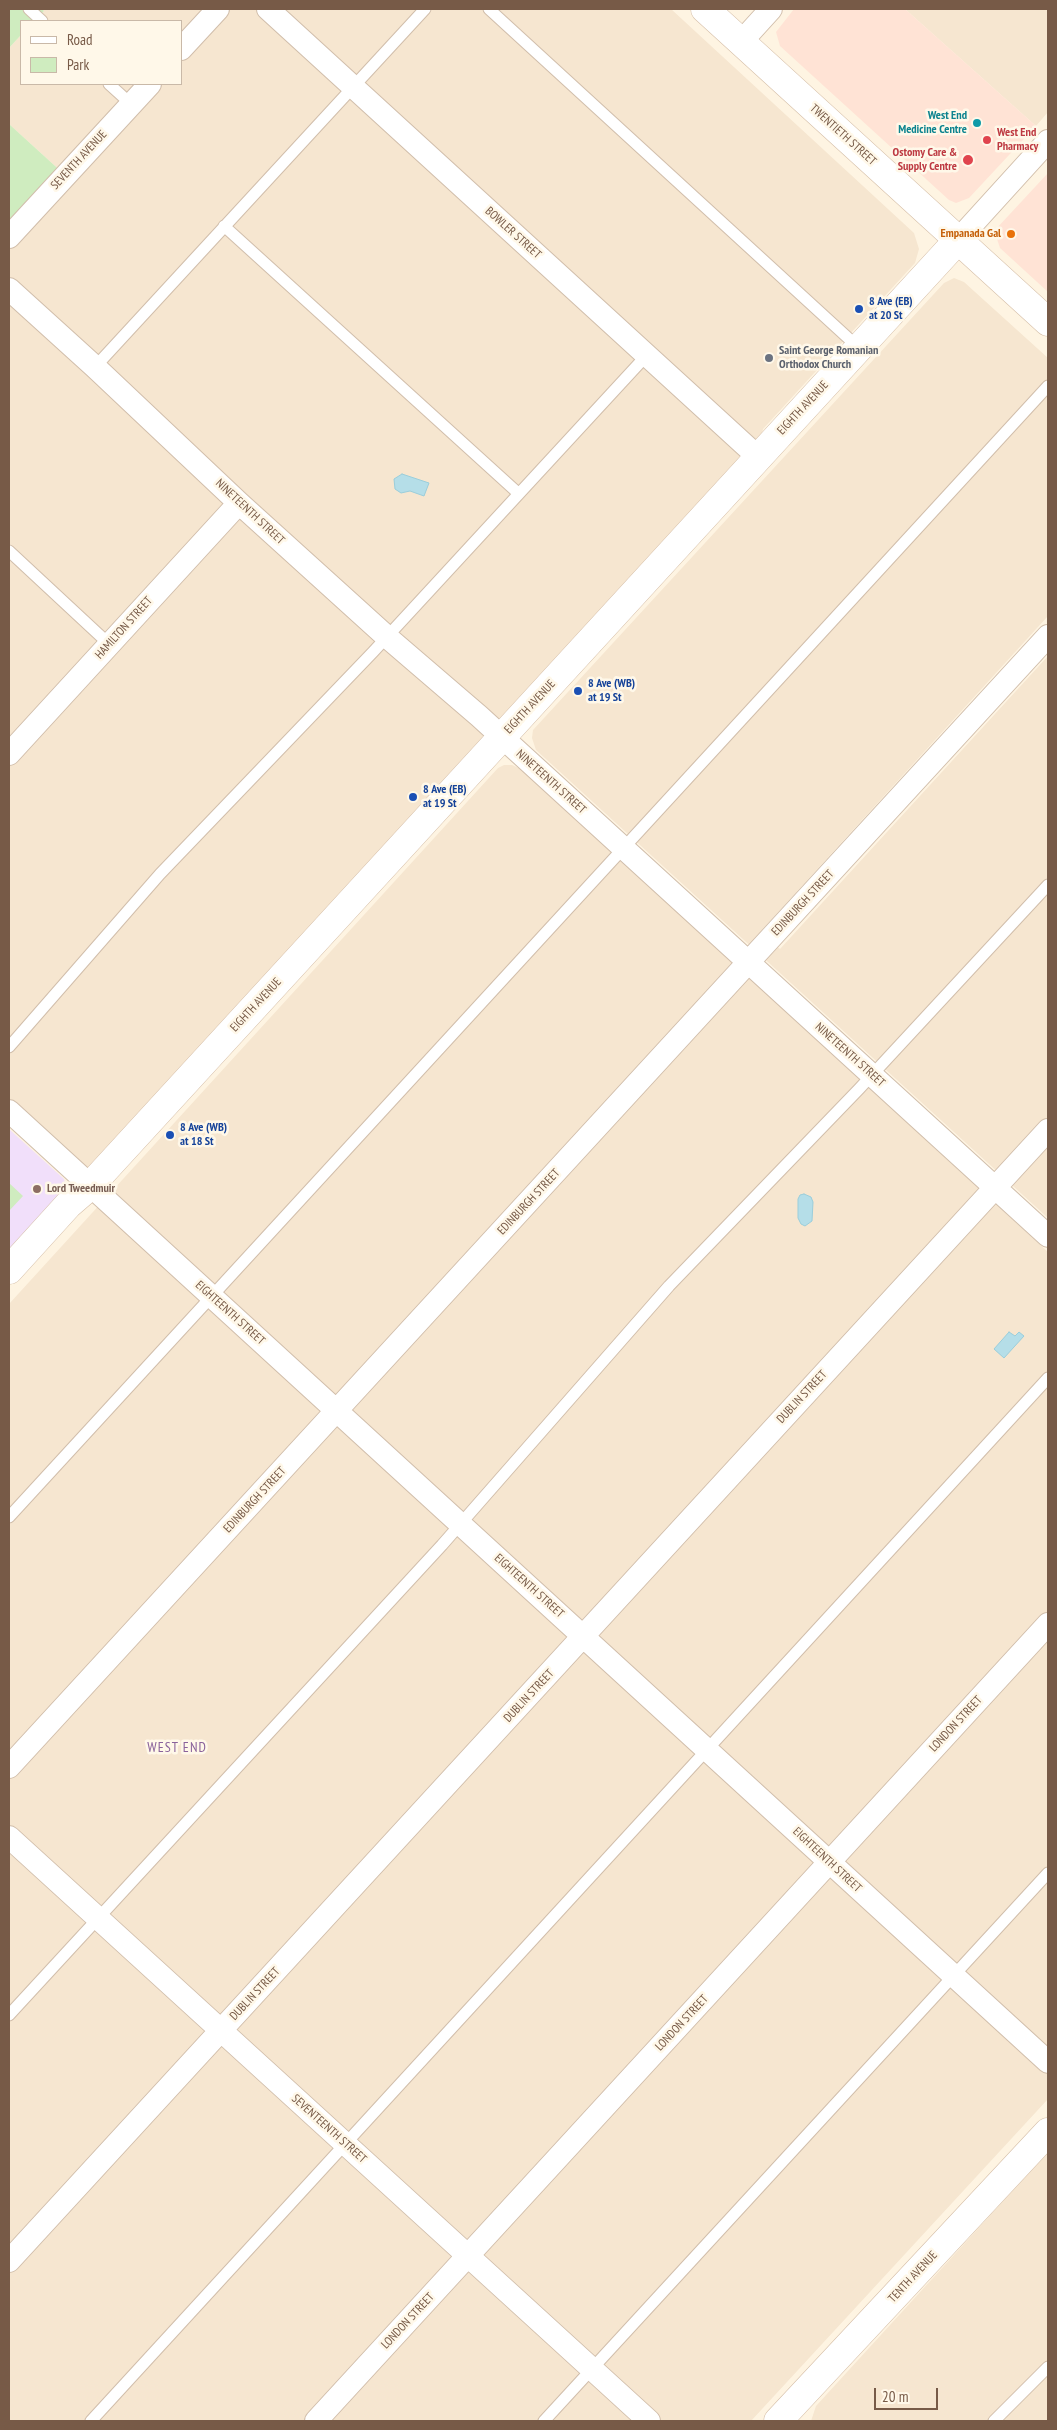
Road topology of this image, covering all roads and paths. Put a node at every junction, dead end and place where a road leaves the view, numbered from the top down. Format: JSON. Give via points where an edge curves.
{"nodes":[{"id":1,"x":29,"y":9,"type":"edge"},
{"id":2,"x":218,"y":9,"type":"edge"},
{"id":3,"x":268,"y":9,"type":"edge"},
{"id":4,"x":425,"y":9,"type":"edge"},
{"id":5,"x":489,"y":9,"type":"edge"},
{"id":6,"x":705,"y":9,"type":"edge"},
{"id":7,"x":771,"y":9,"type":"edge"},
{"id":8,"x":41,"y":20,"type":"edge"},
{"id":9,"x":741,"y":42,"type":"junction"},
{"id":10,"x":182,"y":48,"type":"edge"},
{"id":11,"x":110,"y":85,"type":"edge"},
{"id":12,"x":149,"y":85,"type":"edge"},
{"id":13,"x":352,"y":86,"type":"junction"},
{"id":14,"x":131,"y":104,"type":"junction"},
{"id":15,"x":1042,"y":151,"type":"edge"},
{"id":16,"x":224,"y":226,"type":"junction"},
{"id":17,"x":9,"y":237,"type":"edge"},
{"id":18,"x":958,"y":240,"type":"junction"},
{"id":19,"x":9,"y":290,"type":"edge"},
{"id":20,"x":1048,"y":322,"type":"edge"},
{"id":21,"x":859,"y":348,"type":"junction"},
{"id":22,"x":646,"y":356,"type":"junction"},
{"id":23,"x":95,"y":367,"type":"junction"},
{"id":24,"x":1048,"y":386,"type":"edge"},
{"id":25,"x":758,"y":457,"type":"junction"},
{"id":26,"x":518,"y":494,"type":"junction"},
{"id":27,"x":239,"y":503,"type":"junction"},
{"id":28,"x":9,"y":551,"type":"edge"},
{"id":29,"x":1048,"y":636,"type":"edge"},
{"id":30,"x":387,"y":637,"type":"junction"},
{"id":31,"x":109,"y":644,"type":"junction"},
{"id":32,"x":502,"y":737,"type":"junction"},
{"id":33,"x":9,"y":754,"type":"edge"},
{"id":34,"x":624,"y":848,"type":"junction"},
{"id":35,"x":1048,"y":885,"type":"edge"},
{"id":36,"x":748,"y":962,"type":"junction"},
{"id":37,"x":9,"y":1047,"type":"edge"},
{"id":38,"x":872,"y":1075,"type":"junction"},
{"id":39,"x":9,"y":1111,"type":"edge"},
{"id":40,"x":1048,"y":1130,"type":"edge"},
{"id":41,"x":90,"y":1186,"type":"junction"},
{"id":42,"x":995,"y":1188,"type":"junction"},
{"id":43,"x":1048,"y":1236,"type":"edge"},
{"id":44,"x":9,"y":1270,"type":"edge"},
{"id":45,"x":212,"y":1296,"type":"junction"},
{"id":46,"x":1048,"y":1378,"type":"edge"},
{"id":47,"x":336,"y":1411,"type":"junction"},
{"id":48,"x":9,"y":1517,"type":"edge"},
{"id":49,"x":460,"y":1523,"type":"junction"},
{"id":50,"x":1048,"y":1624,"type":"edge"},
{"id":51,"x":583,"y":1636,"type":"junction"},
{"id":52,"x":707,"y":1750,"type":"junction"},
{"id":53,"x":9,"y":1768,"type":"edge"},
{"id":54,"x":9,"y":1836,"type":"edge"},
{"id":55,"x":830,"y":1862,"type":"junction"},
{"id":56,"x":1048,"y":1873,"type":"edge"},
{"id":57,"x":97,"y":1917,"type":"junction"},
{"id":58,"x":954,"y":1975,"type":"junction"},
{"id":59,"x":9,"y":2014,"type":"edge"},
{"id":60,"x":221,"y":2030,"type":"junction"},
{"id":61,"x":1048,"y":2062,"type":"edge"},
{"id":62,"x":1048,"y":2132,"type":"edge"},
{"id":63,"x":345,"y":2144,"type":"junction"},
{"id":64,"x":468,"y":2256,"type":"junction"},
{"id":65,"x":9,"y":2261,"type":"edge"},
{"id":66,"x":1048,"y":2367,"type":"edge"},
{"id":67,"x":592,"y":2369,"type":"junction"},
{"id":68,"x":91,"y":2421,"type":"edge"},
{"id":69,"x":316,"y":2421,"type":"edge"},
{"id":70,"x":544,"y":2421,"type":"edge"},
{"id":71,"x":649,"y":2421,"type":"edge"},
{"id":72,"x":778,"y":2421,"type":"edge"},
{"id":73,"x":994,"y":2421,"type":"edge"}],
"edges":[{"from":1,"to":8,"type":"lane"},
{"from":2,"to":10,"type":"street"},
{"from":3,"to":13,"type":"street","name":"BOWLER STREET"},
{"from":4,"to":13,"type":"lane"},
{"from":5,"to":21,"type":"lane"},
{"from":6,"to":9,"type":"street","name":"TWENTIETH STREET"},
{"from":7,"to":9,"type":"street"},
{"from":9,"to":18,"type":"street","name":"TWENTIETH STREET"},
{"from":11,"to":14,"type":"lane"},
{"from":12,"to":14,"type":"street","name":"SEVENTH AVENUE"},
{"from":13,"to":16,"type":"lane"},
{"from":13,"to":22,"type":"street","name":"BOWLER STREET"},
{"from":14,"to":17,"type":"street","name":"SEVENTH AVENUE"},
{"from":15,"to":18,"type":"street","name":"EIGHTH AVENUE"},
{"from":16,"to":23,"type":"lane"},
{"from":16,"to":26,"type":"lane"},
{"from":18,"to":20,"type":"street","name":"TWENTIETH STREET"},
{"from":18,"to":21,"type":"street","name":"EIGHTH AVENUE"},
{"from":19,"to":23,"type":"street","name":"NINETEENTH STREET"},
{"from":21,"to":25,"type":"street","name":"EIGHTH AVENUE"},
{"from":22,"to":25,"type":"street","name":"BOWLER STREET"},
{"from":22,"to":26,"type":"lane"},
{"from":23,"to":27,"type":"street","name":"NINETEENTH STREET"},
{"from":24,"to":34,"type":"lane"},
{"from":25,"to":32,"type":"street","name":"EIGHTH AVENUE"},
{"from":26,"to":30,"type":"lane"},
{"from":27,"to":30,"type":"street","name":"NINETEENTH STREET"},
{"from":27,"to":31,"type":"street","name":"HAMILTON STREET"},
{"from":28,"to":31,"type":"lane"},
{"from":29,"to":36,"type":"street","name":"EDINBURGH STREET"},
{"from":30,"to":32,"type":"street","name":"NINETEENTH STREET"},
{"from":30,"to":37,"type":"lane","via":[[160,874]]},
{"from":31,"to":33,"type":"street","name":"HAMILTON STREET"},
{"from":32,"to":34,"type":"street","name":"NINETEENTH STREET"},
{"from":32,"to":41,"type":"street","name":"EIGHTH AVENUE"},
{"from":34,"to":36,"type":"street","name":"NINETEENTH STREET"},
{"from":34,"to":45,"type":"lane"},
{"from":35,"to":38,"type":"lane"},
{"from":36,"to":38,"type":"street","name":"NINETEENTH STREET"},
{"from":36,"to":47,"type":"street","name":"EDINBURGH STREET"},
{"from":38,"to":42,"type":"street","name":"NINETEENTH STREET"},
{"from":38,"to":49,"type":"lane","via":[[669,1286]]},
{"from":39,"to":41,"type":"street","name":"EIGHTEENTH STREET"},
{"from":40,"to":42,"type":"street","name":"DUBLIN STREET"},
{"from":41,"to":44,"type":"street","name":"EIGHTH AVENUE","via":[[68,1205]]},
{"from":41,"to":45,"type":"street","name":"EIGHTEENTH STREET"},
{"from":42,"to":43,"type":"street","name":"NINETEENTH STREET"},
{"from":42,"to":51,"type":"street","name":"DUBLIN STREET"},
{"from":45,"to":47,"type":"street","name":"EIGHTEENTH STREET"},
{"from":45,"to":48,"type":"lane"},
{"from":46,"to":52,"type":"lane"},
{"from":47,"to":49,"type":"street","name":"EIGHTEENTH STREET"},
{"from":47,"to":53,"type":"street","name":"EDINBURGH STREET"},
{"from":49,"to":51,"type":"street","name":"EIGHTEENTH STREET"},
{"from":49,"to":57,"type":"lane"},
{"from":50,"to":55,"type":"street","name":"LONDON STREET"},
{"from":51,"to":52,"type":"street","name":"EIGHTEENTH STREET"},
{"from":51,"to":60,"type":"street","name":"DUBLIN STREET"},
{"from":52,"to":55,"type":"street","name":"EIGHTEENTH STREET"},
{"from":52,"to":63,"type":"lane"},
{"from":54,"to":57,"type":"street","name":"SEVENTEENTH STREET"},
{"from":55,"to":58,"type":"street","name":"EIGHTEENTH STREET"},
{"from":55,"to":64,"type":"street","name":"LONDON STREET"},
{"from":56,"to":58,"type":"lane"},
{"from":57,"to":59,"type":"lane"},
{"from":57,"to":60,"type":"street","name":"SEVENTEENTH STREET"},
{"from":58,"to":61,"type":"street","name":"EIGHTEENTH STREET"},
{"from":58,"to":67,"type":"lane"},
{"from":60,"to":63,"type":"street","name":"SEVENTEENTH STREET"},
{"from":60,"to":65,"type":"street","name":"DUBLIN STREET"},
{"from":62,"to":72,"type":"street","name":"TENTH AVENUE"},
{"from":63,"to":64,"type":"street","name":"SEVENTEENTH STREET"},
{"from":63,"to":68,"type":"lane"},
{"from":64,"to":67,"type":"street","name":"SEVENTEENTH STREET"},
{"from":64,"to":69,"type":"street","name":"LONDON STREET"},
{"from":66,"to":73,"type":"lane"},
{"from":67,"to":70,"type":"lane"},
{"from":67,"to":71,"type":"street","name":"SEVENTEENTH STREET"}]}
